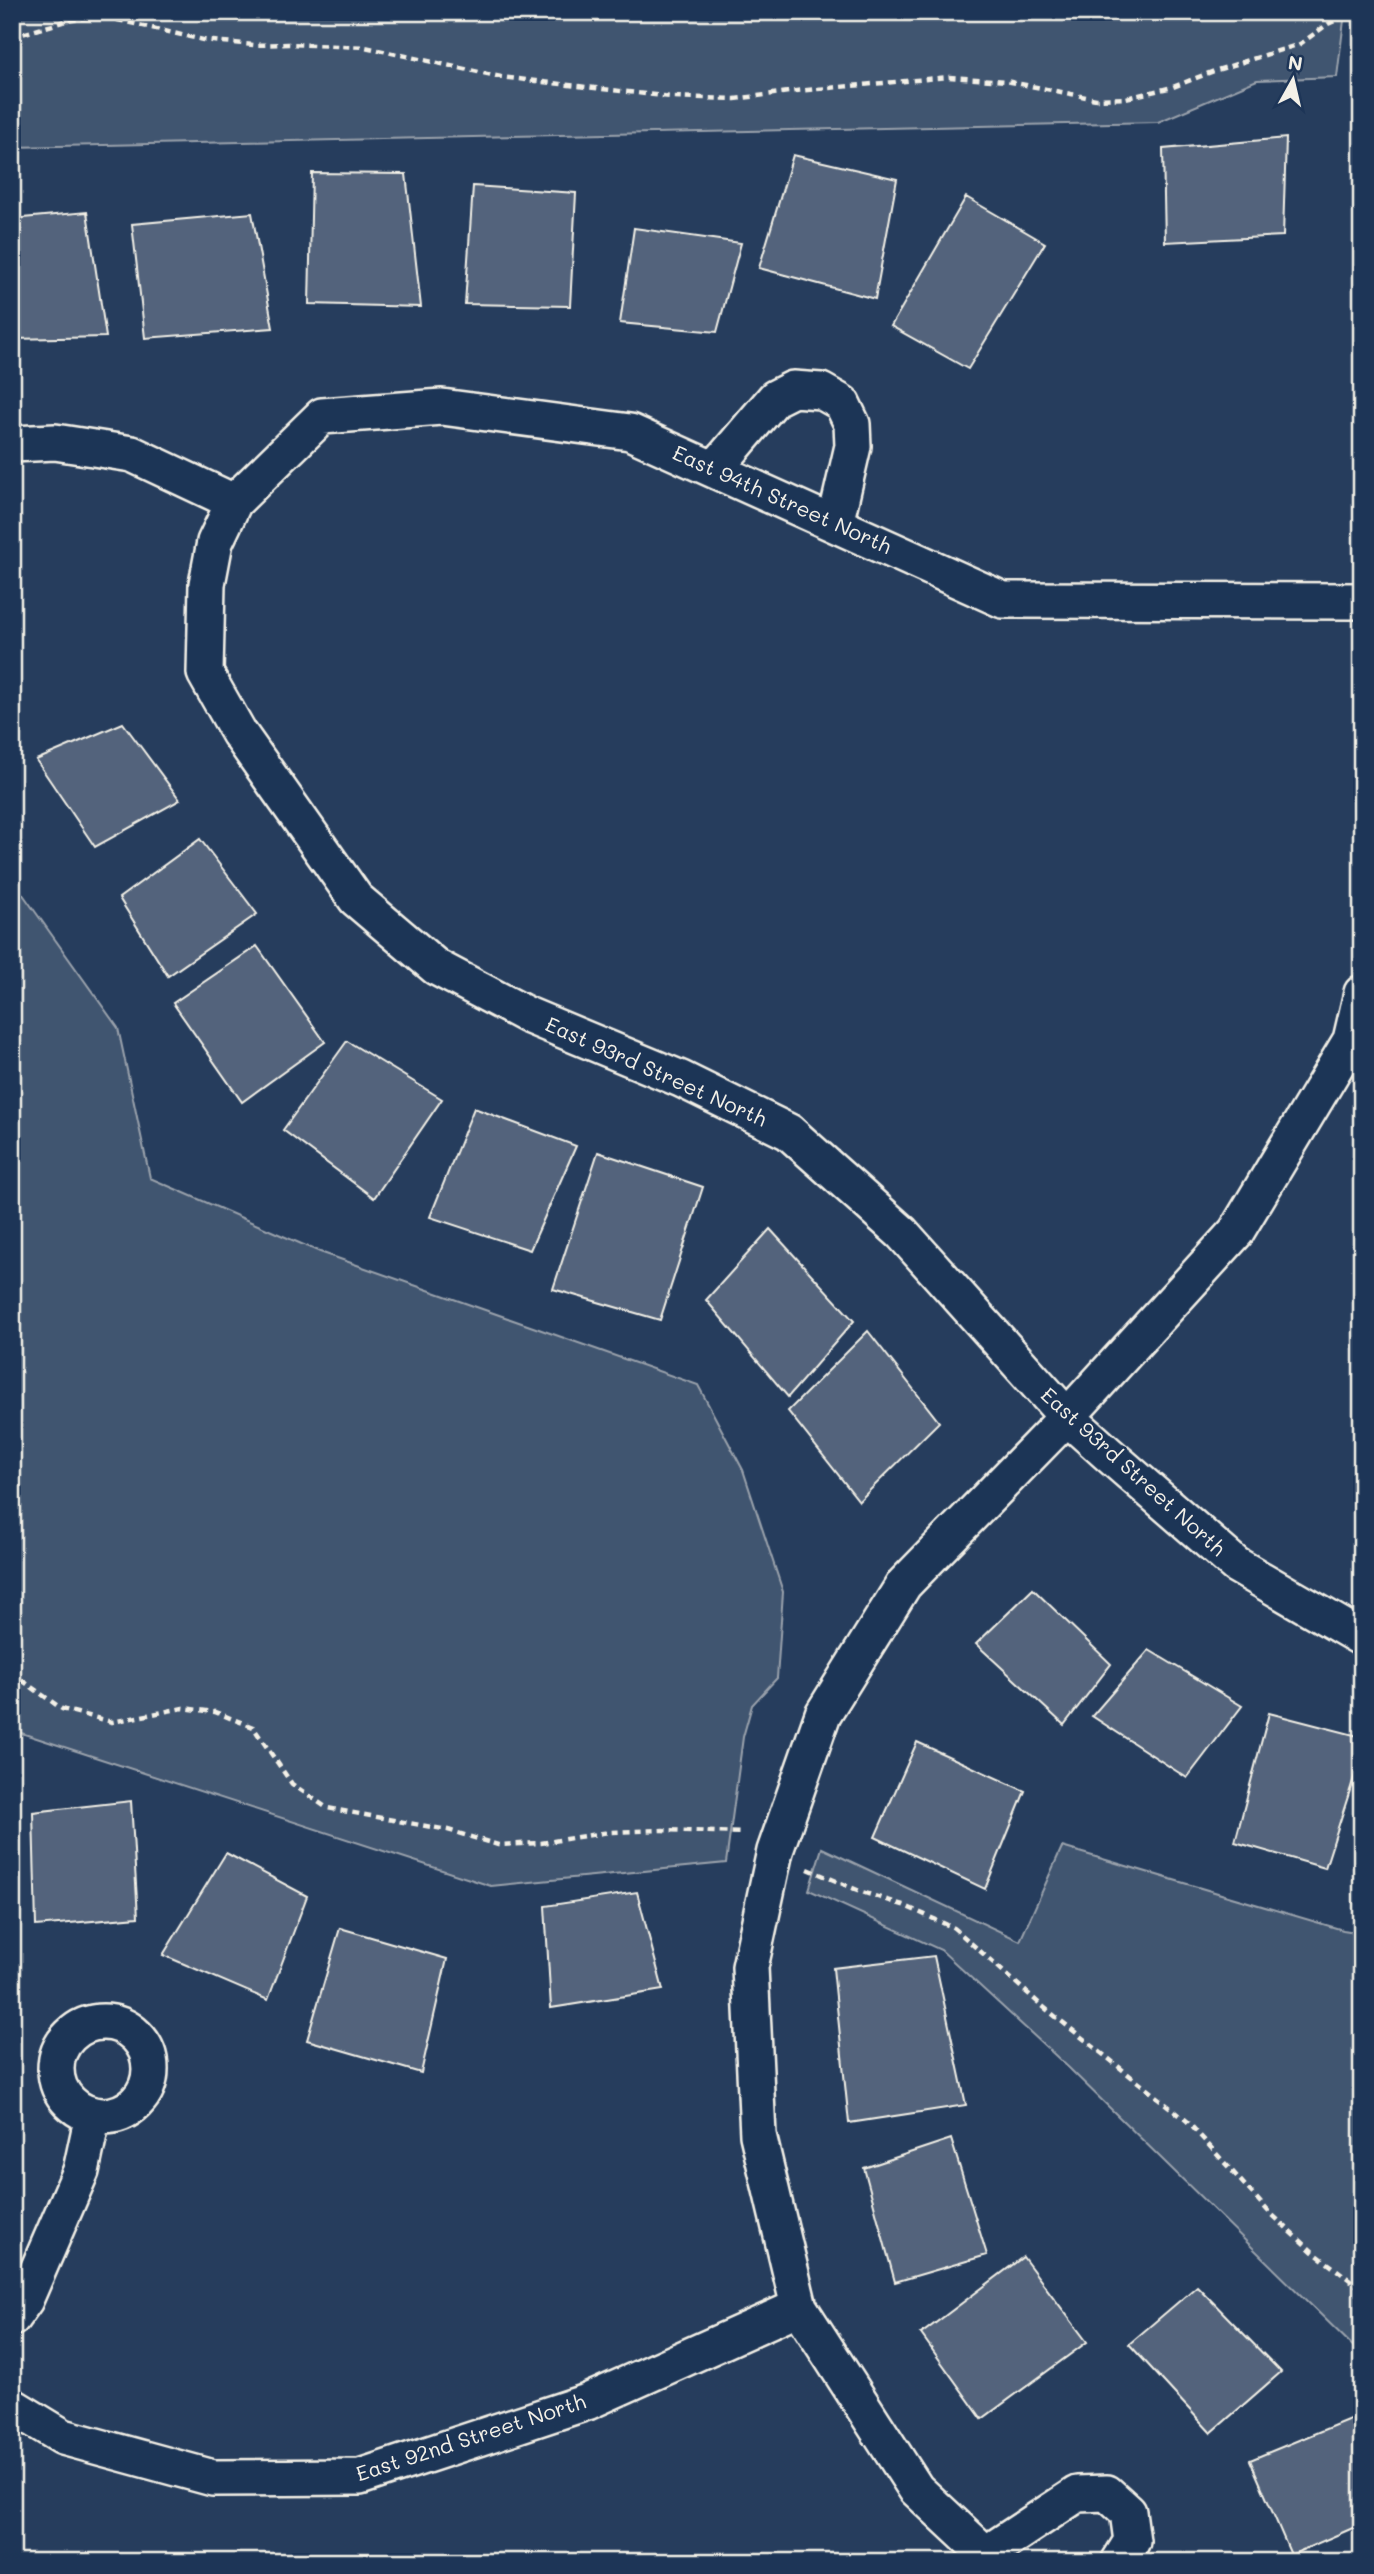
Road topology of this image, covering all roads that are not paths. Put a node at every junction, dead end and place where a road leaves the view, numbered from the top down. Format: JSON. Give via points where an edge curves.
{"nodes":[{"id":1,"x":12,"y":444,"type":"edge"},
{"id":2,"x":715,"y":470,"type":"junction"},
{"id":3,"x":234,"y":502,"type":"junction"},
{"id":4,"x":835,"y":524,"type":"junction"},
{"id":5,"x":1362,"y":601,"type":"edge"},
{"id":6,"x":1362,"y":993,"type":"edge"},
{"id":7,"x":1067,"y":1417,"type":"junction"},
{"id":8,"x":1362,"y":1638,"type":"edge"},
{"id":9,"x":93,"y":2115,"type":"dead end"},
{"id":10,"x":799,"y":2307,"type":"junction"},
{"id":11,"x":12,"y":2318,"type":"edge"},
{"id":12,"x":13,"y":2407,"type":"edge"},
{"id":13,"x":990,"y":2558,"type":"edge"},
{"id":14,"x":1119,"y":2562,"type":"edge"}],
"edges":[{"from":1,"to":3,"type":"street","via":[[55,442],[132,454]]},
{"from":2,"to":3,"type":"street","name":"East 94th Street North","via":[[630,432],[442,407],[322,416]]},
{"from":2,"to":4,"type":"street","name":"East 94th Street North"},
{"from":2,"to":4,"type":"street","via":[[775,397],[793,388],[821,391],[842,403],[852,424],[853,446]]},
{"from":3,"to":7,"type":"street","name":"East 93rd Street North","via":[[215,542],[207,584],[205,673],[239,733],[356,899],[436,967],[527,1015],[681,1079],[789,1132],[902,1233]]},
{"from":4,"to":5,"type":"street","name":"East 94th Street North","via":[[1003,600]]},
{"from":6,"to":7,"type":"street","via":[[1351,1040],[1236,1232]]},
{"from":7,"to":8,"type":"street","name":"East 93rd Street North","via":[[1236,1565]]},
{"from":7,"to":10,"type":"street","via":[[904,1584],[824,1714],[775,1851],[750,1967],[758,2135]]},
{"from":9,"to":11,"type":"street","via":[[81,2171],[25,2300]]},
{"from":10,"to":12,"type":"street","name":"East 92nd Street North","via":[[587,2402],[360,2477],[213,2478],[64,2437]]},
{"from":10,"to":13,"type":"street","via":[[916,2489]]},
{"from":13,"to":14,"type":"street","via":[[1077,2494],[1107,2493],[1128,2512],[1132,2540]]}]}
